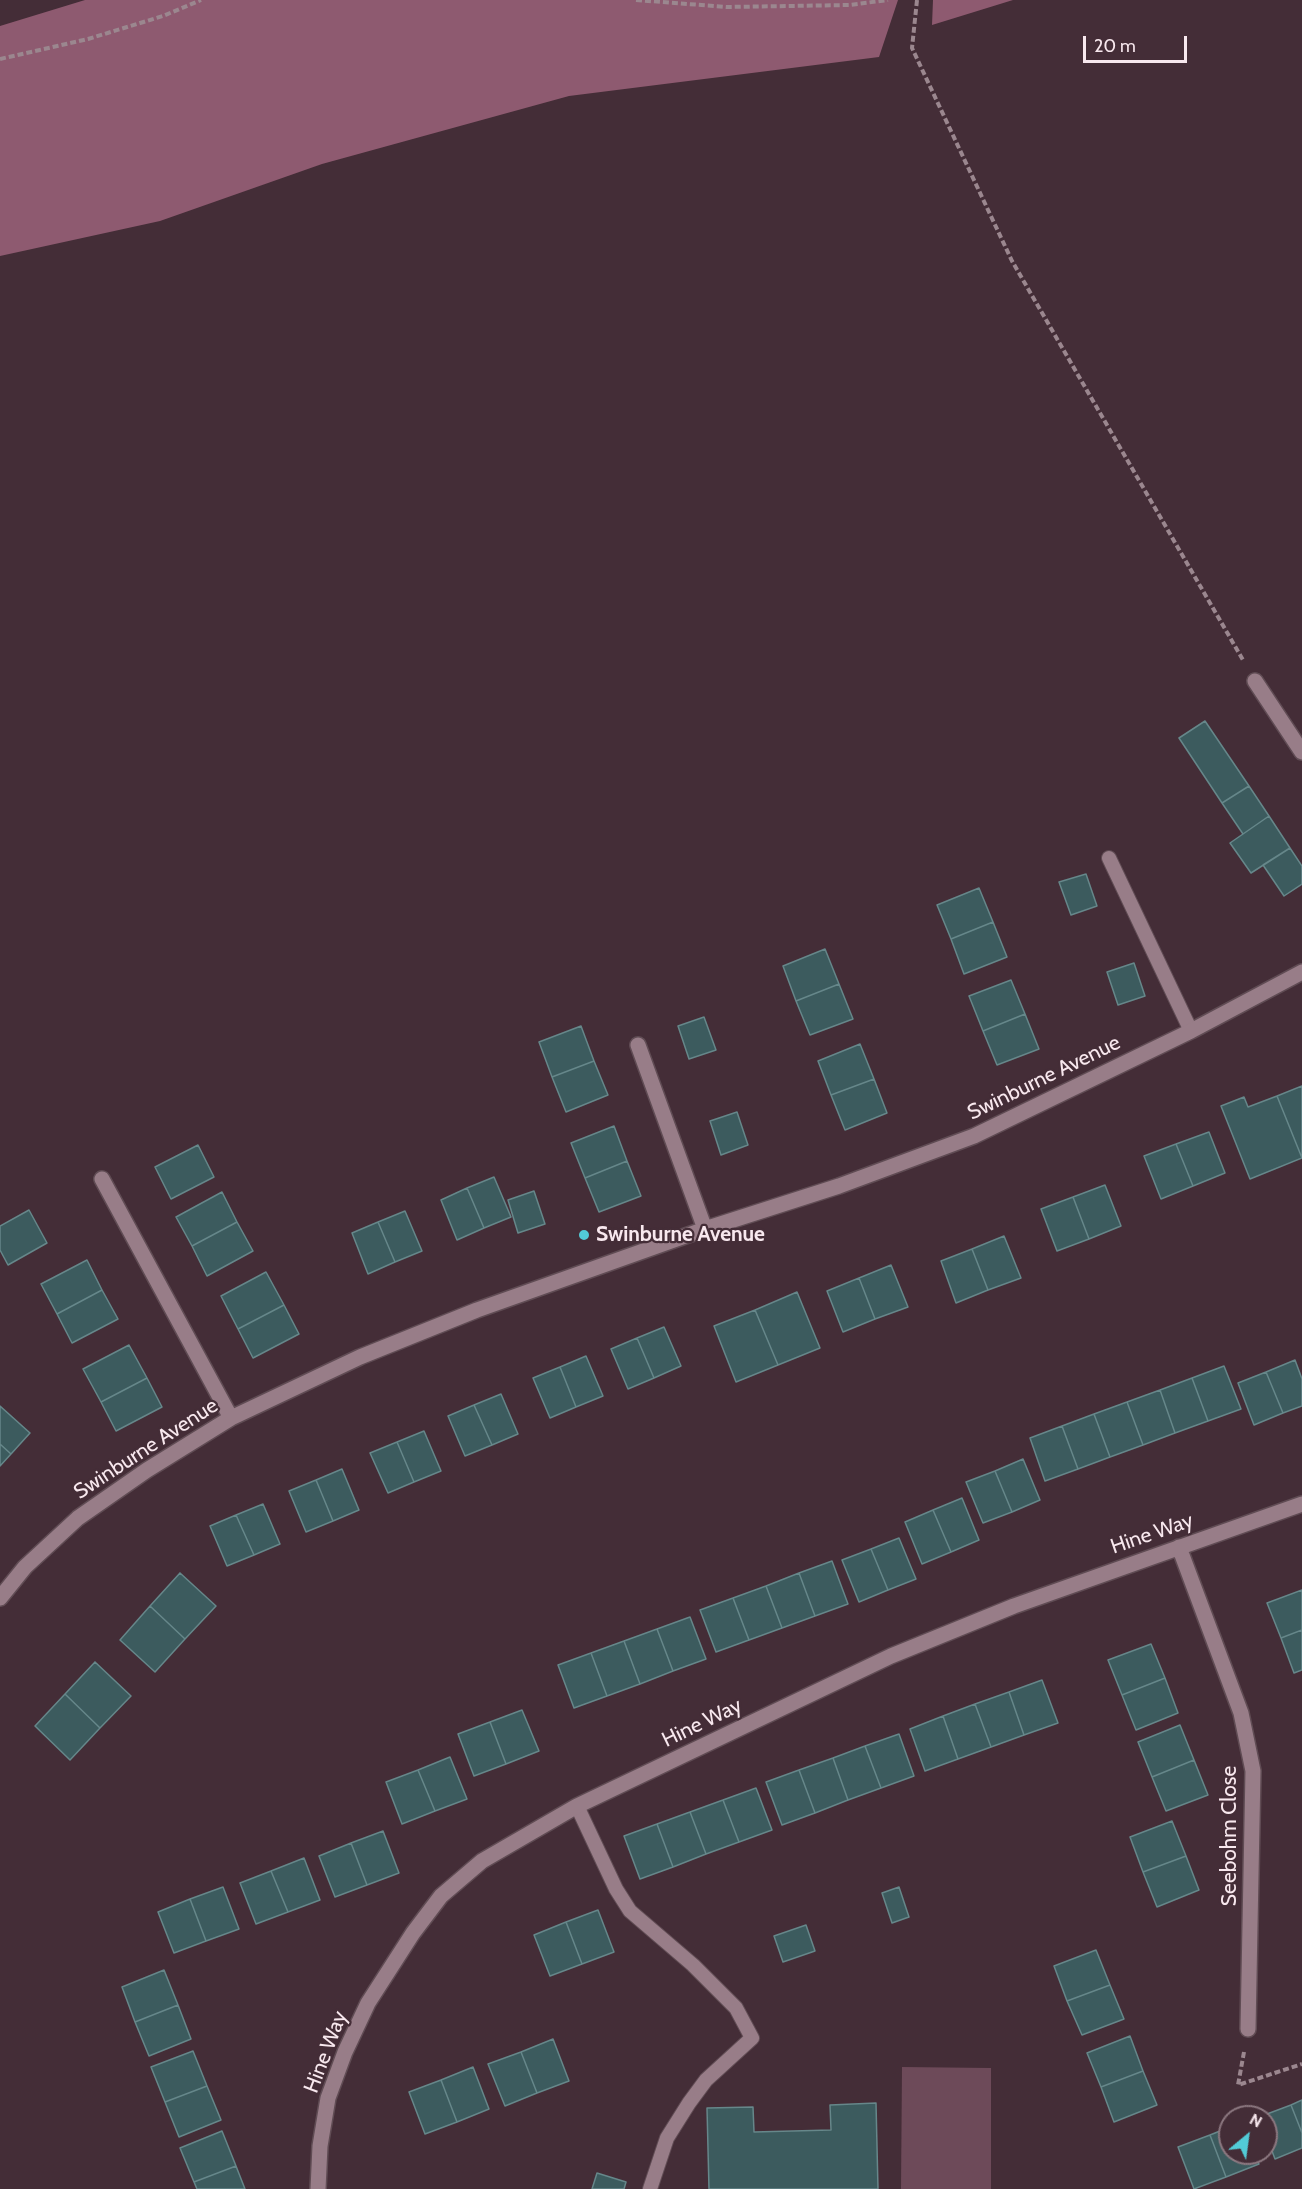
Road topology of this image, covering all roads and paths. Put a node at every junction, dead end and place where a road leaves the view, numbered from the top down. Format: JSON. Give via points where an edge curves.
{"nodes":[{"id":1,"x":201,"y":0,"type":"edge"},
{"id":2,"x":636,"y":0,"type":"edge"},
{"id":3,"x":888,"y":0,"type":"edge"},
{"id":4,"x":916,"y":0,"type":"edge"},
{"id":5,"x":0,"y":59,"type":"edge"},
{"id":6,"x":1255,"y":681,"type":"joint"},
{"id":7,"x":1302,"y":752,"type":"edge"},
{"id":8,"x":1109,"y":858,"type":"dead end"},
{"id":9,"x":1302,"y":972,"type":"edge"},
{"id":10,"x":1191,"y":1031,"type":"junction"},
{"id":11,"x":638,"y":1045,"type":"dead end"},
{"id":12,"x":102,"y":1179,"type":"dead end"},
{"id":13,"x":705,"y":1229,"type":"junction"},
{"id":14,"x":231,"y":1418,"type":"junction"},
{"id":15,"x":1302,"y":1504,"type":"edge"},
{"id":16,"x":1179,"y":1547,"type":"junction"},
{"id":17,"x":0,"y":1598,"type":"edge"},
{"id":18,"x":577,"y":1806,"type":"junction"},
{"id":19,"x":1248,"y":2029,"type":"joint"},
{"id":20,"x":1302,"y":2064,"type":"edge"},
{"id":21,"x":318,"y":2189,"type":"edge"},
{"id":22,"x":650,"y":2189,"type":"edge"}],
"edges":[{"from":1,"to":5,"type":"path","via":[[88,39]]},
{"from":2,"to":3,"type":"path","via":[[727,7],[849,5]]},
{"from":4,"to":6,"type":"path","via":[[912,48],[1012,261]]},
{"from":6,"to":7,"type":"street"},
{"from":8,"to":10,"type":"lane"},
{"from":9,"to":10,"type":"street","name":"Swinburne Avenue"},
{"from":10,"to":13,"type":"street","name":"Swinburne Avenue","via":[[974,1136],[839,1186]]},
{"from":11,"to":13,"type":"street"},
{"from":12,"to":14,"type":"street"},
{"from":13,"to":14,"type":"street","name":"Swinburne Avenue","via":[[477,1310],[360,1357]]},
{"from":14,"to":17,"type":"street","name":"Swinburne Avenue","via":[[78,1518],[25,1567]]},
{"from":15,"to":16,"type":"street","name":"Hine Way"},
{"from":16,"to":18,"type":"street","name":"Hine Way","via":[[1014,1606],[891,1656]]},
{"from":16,"to":19,"type":"street","name":"Seebohm Close","via":[[1241,1713],[1253,1771]]},
{"from":18,"to":21,"type":"street","name":"Hine Way","via":[[482,1861],[441,1896],[401,1950],[368,2003],[328,2098]]},
{"from":18,"to":22,"type":"lane","via":[[630,1911],[736,2008],[752,2038],[706,2080],[689,2103],[667,2138]]},
{"from":19,"to":20,"type":"path","via":[[1238,2085]]}]}
